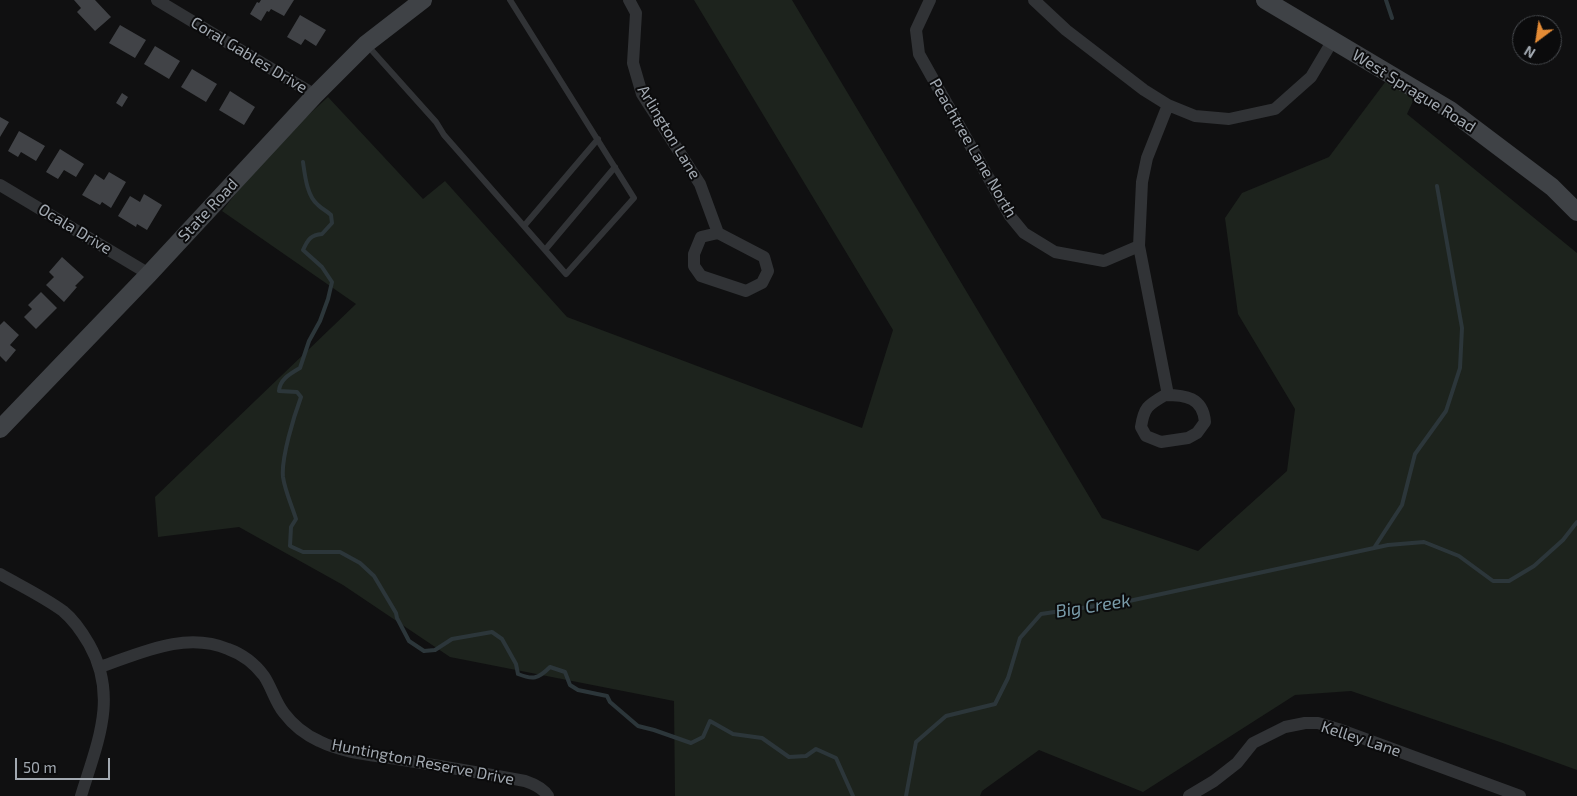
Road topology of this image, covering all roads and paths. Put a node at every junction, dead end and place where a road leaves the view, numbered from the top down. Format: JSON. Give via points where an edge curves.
{"nodes":[{"id":1,"x":157,"y":0,"type":"edge"},
{"id":2,"x":423,"y":0,"type":"edge"},
{"id":3,"x":510,"y":0,"type":"edge"},
{"id":4,"x":629,"y":0,"type":"edge"},
{"id":5,"x":1034,"y":0,"type":"edge"},
{"id":6,"x":1265,"y":0,"type":"edge"},
{"id":7,"x":929,"y":1,"type":"edge"},
{"id":8,"x":1333,"y":40,"type":"junction"},
{"id":9,"x":366,"y":44,"type":"junction"},
{"id":10,"x":315,"y":95,"type":"junction"},
{"id":11,"x":1168,"y":105,"type":"junction"},
{"id":12,"x":598,"y":139,"type":"junction"},
{"id":13,"x":615,"y":167,"type":"junction"},
{"id":14,"x":0,"y":185,"type":"edge"},
{"id":15,"x":1577,"y":212,"type":"edge"},
{"id":16,"x":524,"y":226,"type":"junction"},
{"id":17,"x":718,"y":234,"type":"junction"},
{"id":18,"x":1139,"y":246,"type":"junction"},
{"id":19,"x":545,"y":250,"type":"junction"},
{"id":20,"x":149,"y":274,"type":"junction"},
{"id":21,"x":1168,"y":395,"type":"junction"},
{"id":22,"x":0,"y":429,"type":"edge"},
{"id":23,"x":0,"y":574,"type":"edge"},
{"id":24,"x":100,"y":666,"type":"junction"},
{"id":25,"x":81,"y":796,"type":"edge"},
{"id":26,"x":548,"y":796,"type":"edge"},
{"id":27,"x":1189,"y":796,"type":"edge"},
{"id":28,"x":1520,"y":796,"type":"edge"}],
"edges":[{"from":1,"to":10,"type":"street","name":"Coral Gables Drive"},
{"from":2,"to":9,"type":"main road","name":"State Road"},
{"from":3,"to":12,"type":"lane"},
{"from":4,"to":17,"type":"street","name":"Arlington Lane","via":[[636,13],[634,63],[642,94],[700,184]]},
{"from":5,"to":11,"type":"street","via":[[1072,34]]},
{"from":6,"to":8,"type":"main road","name":"West Sprague Road"},
{"from":7,"to":18,"type":"street","name":"Peachtree Lane North","via":[[916,30],[919,54],[1010,216],[1024,233],[1055,252],[1104,261]]},
{"from":8,"to":11,"type":"street","via":[[1310,77],[1275,109],[1229,119],[1195,116]]},
{"from":8,"to":15,"type":"main road","name":"West Sprague Road","via":[[1450,110],[1552,187]]},
{"from":9,"to":10,"type":"main road","name":"State Road"},
{"from":9,"to":16,"type":"lane"},
{"from":10,"to":20,"type":"main road","name":"State Road"},
{"from":11,"to":18,"type":"street","via":[[1147,158],[1142,182]]},
{"from":12,"to":13,"type":"lane"},
{"from":12,"to":16,"type":"lane"},
{"from":13,"to":19,"type":"lane"},
{"from":13,"to":19,"type":"lane","via":[[634,198],[566,274]]},
{"from":14,"to":20,"type":"street","name":"Ocala Drive"},
{"from":16,"to":19,"type":"lane"},
{"from":17,"to":17,"type":"street","via":[[764,258],[768,271],[762,283],[746,291],[701,276],[694,266],[694,254],[701,237]]},
{"from":18,"to":21,"type":"street"},
{"from":20,"to":22,"type":"main road","name":"State Road"},
{"from":21,"to":21,"type":"street","via":[[1143,412],[1141,427],[1146,436],[1161,442],[1188,438],[1197,433],[1205,422],[1204,412],[1184,395]]},
{"from":23,"to":24,"type":"street","via":[[64,612],[80,629]]},
{"from":24,"to":25,"type":"street","via":[[104,714]]},
{"from":24,"to":26,"type":"street","name":"Huntington Reserve Drive","via":[[175,643],[207,642],[222,646],[256,667],[284,713],[299,728],[321,742],[351,751],[525,780]]},
{"from":27,"to":28,"type":"street","name":"Kelley Lane","via":[[1237,763],[1254,743],[1285,727],[1305,723],[1338,728]]}]}
